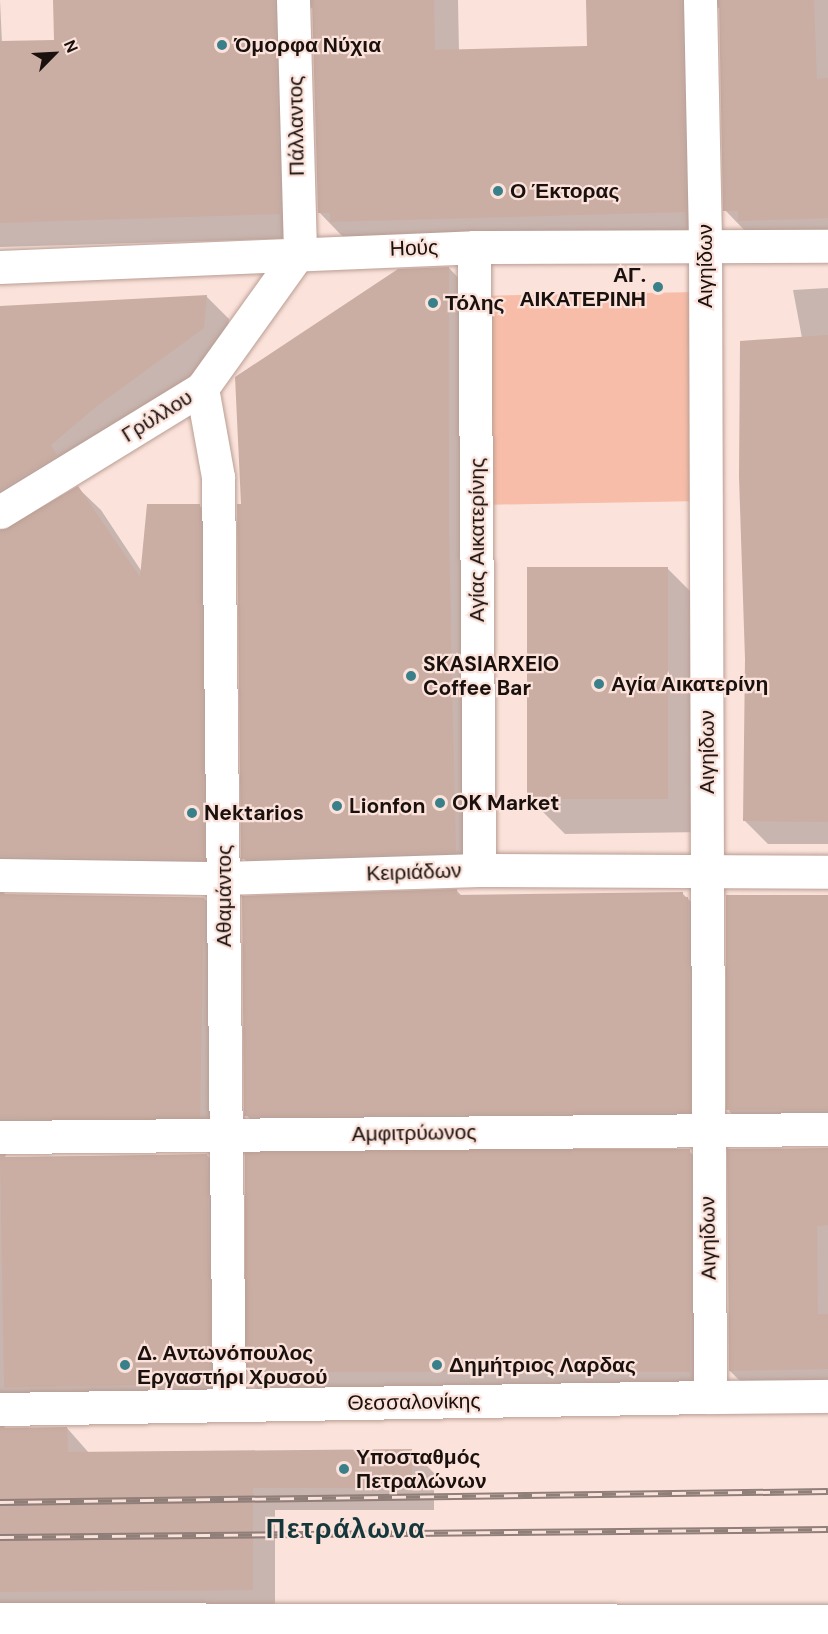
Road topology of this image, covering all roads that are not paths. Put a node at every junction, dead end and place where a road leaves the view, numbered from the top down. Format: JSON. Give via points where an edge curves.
{"nodes":[{"id":1,"x":293,"y":0,"type":"edge"},
{"id":2,"x":700,"y":0,"type":"edge"},
{"id":3,"x":705,"y":245,"type":"junction"},
{"id":4,"x":828,"y":246,"type":"edge"},
{"id":5,"x":474,"y":247,"type":"junction"},
{"id":6,"x":300,"y":251,"type":"junction"},
{"id":7,"x":0,"y":267,"type":"edge"},
{"id":8,"x":202,"y":388,"type":"junction"},
{"id":9,"x":0,"y":512,"type":"edge"},
{"id":10,"x":479,"y":870,"type":"junction"},
{"id":11,"x":707,"y":871,"type":"junction"},
{"id":12,"x":828,"y":872,"type":"edge"},
{"id":13,"x":0,"y":875,"type":"edge"},
{"id":14,"x":224,"y":878,"type":"junction"},
{"id":15,"x":707,"y":1129,"type":"junction"},
{"id":16,"x":828,"y":1129,"type":"edge"},
{"id":17,"x":225,"y":1135,"type":"junction"},
{"id":18,"x":0,"y":1137,"type":"edge"},
{"id":19,"x":828,"y":1396,"type":"edge"},
{"id":20,"x":710,"y":1397,"type":"junction"},
{"id":21,"x":228,"y":1405,"type":"junction"},
{"id":22,"x":0,"y":1409,"type":"edge"},
{"id":23,"x":0,"y":1619,"type":"edge"},
{"id":24,"x":828,"y":1621,"type":"edge"},
{"id":25,"x":229,"y":1628,"type":"edge"},
{"id":26,"x":688,"y":1628,"type":"edge"}],
"edges":[{"from":1,"to":6,"type":"street","name":"Πάλλαντος"},
{"from":2,"to":3,"type":"street","name":"Αιγηίδων"},
{"from":3,"to":4,"type":"street","name":"Ηούς"},
{"from":3,"to":5,"type":"street","name":"Ηούς"},
{"from":3,"to":11,"type":"street","name":"Αιγηίδων"},
{"from":5,"to":6,"type":"street","name":"Ηούς"},
{"from":5,"to":10,"type":"street","name":"Αγίας Αικατερίνης"},
{"from":6,"to":7,"type":"street","name":"Ηούς"},
{"from":6,"to":8,"type":"street","name":"Γρύλλου"},
{"from":8,"to":9,"type":"street","name":"Γρύλλου"},
{"from":8,"to":14,"type":"street","name":"Αθαμάντος","via":[[218,477]]},
{"from":10,"to":11,"type":"street","name":"Κειριάδων"},
{"from":10,"to":14,"type":"street","name":"Κειριάδων"},
{"from":11,"to":12,"type":"street","name":"Κειριάδων"},
{"from":11,"to":15,"type":"street","name":"Αιγηίδων"},
{"from":13,"to":14,"type":"street","name":"Κειριάδων"},
{"from":14,"to":17,"type":"street","name":"Αθαμάντος"},
{"from":15,"to":16,"type":"street","name":"Αμφιτρύωνος"},
{"from":15,"to":17,"type":"street","name":"Αμφιτρύωνος"},
{"from":15,"to":20,"type":"street","name":"Αιγηίδων"},
{"from":17,"to":18,"type":"street","name":"Αμφιτρύωνος"},
{"from":17,"to":21,"type":"street","name":"Αθαμάντος"},
{"from":19,"to":20,"type":"street","name":"Θεσσαλονίκης"},
{"from":20,"to":21,"type":"street","name":"Θεσσαλονίκης"},
{"from":21,"to":22,"type":"street","name":"Θεσσαλονίκης"},
{"from":23,"to":25,"type":"street"},
{"from":24,"to":26,"type":"street"},
{"from":25,"to":26,"type":"street"}]}
